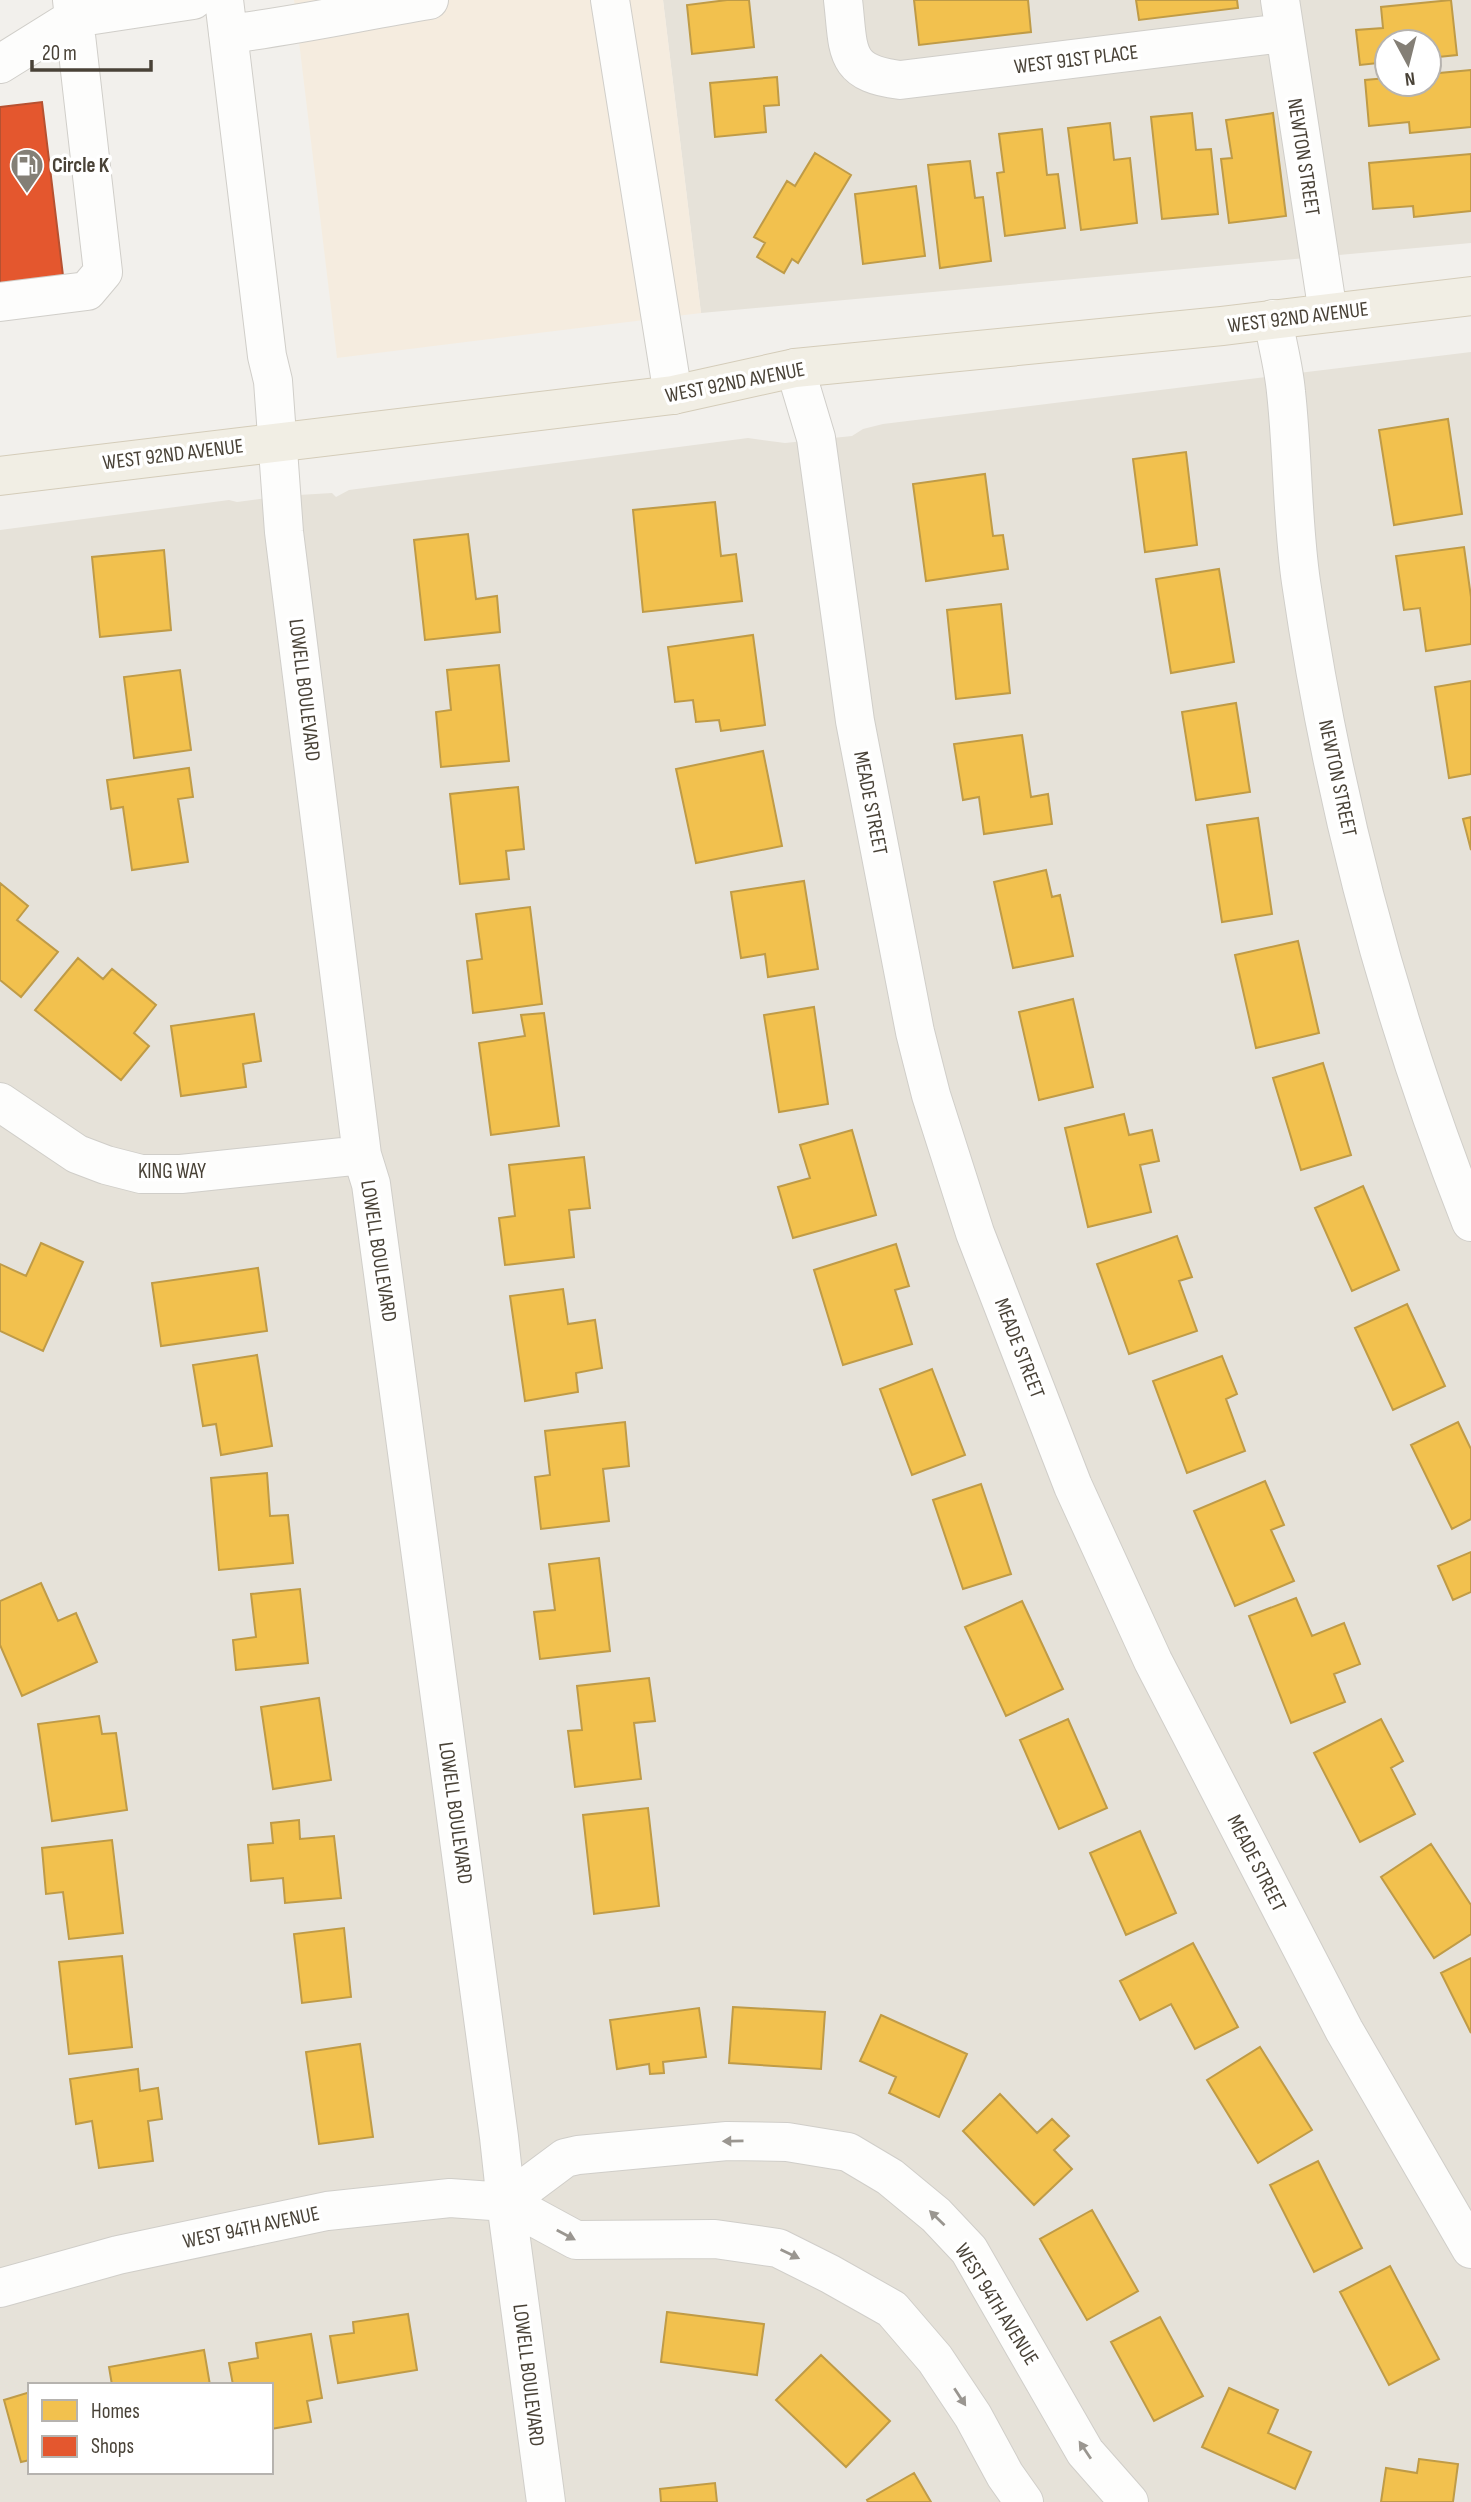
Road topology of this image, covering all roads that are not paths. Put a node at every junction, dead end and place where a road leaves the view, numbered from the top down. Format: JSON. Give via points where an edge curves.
{"nodes":[{"id":1,"x":193,"y":0,"type":"edge"},
{"id":2,"x":429,"y":0,"type":"edge"},
{"id":3,"x":610,"y":0,"type":"edge"},
{"id":4,"x":843,"y":0,"type":"edge"},
{"id":5,"x":325,"y":8,"type":"edge"},
{"id":6,"x":73,"y":9,"type":"edge"},
{"id":7,"x":226,"y":17,"type":"edge"},
{"id":8,"x":1282,"y":17,"type":"edge"},
{"id":9,"x":0,"y":64,"type":"edge"},
{"id":10,"x":1471,"y":296,"type":"edge"},
{"id":11,"x":0,"y":302,"type":"edge"},
{"id":12,"x":1328,"y":313,"type":"junction"},
{"id":13,"x":1273,"y":319,"type":"junction"},
{"id":14,"x":795,"y":368,"type":"junction"},
{"id":15,"x":673,"y":394,"type":"junction"},
{"id":16,"x":277,"y":442,"type":"junction"},
{"id":17,"x":0,"y":476,"type":"edge"},
{"id":18,"x":0,"y":1102,"type":"edge"},
{"id":19,"x":362,"y":1155,"type":"junction"},
{"id":20,"x":1471,"y":1222,"type":"edge"},
{"id":21,"x":506,"y":2202,"type":"junction"},
{"id":22,"x":1471,"y":2249,"type":"edge"},
{"id":23,"x":0,"y":2288,"type":"edge"},
{"id":24,"x":546,"y":2502,"type":"edge"},
{"id":25,"x":1024,"y":2502,"type":"edge"},
{"id":26,"x":1129,"y":2502,"type":"edge"}],
"edges":[{"from":1,"to":6,"type":"street"},
{"from":2,"to":5,"type":"street"},
{"from":3,"to":15,"type":"street"},
{"from":4,"to":8,"type":"street","name":"WEST 91ST PLACE","via":[[849,49],[859,68],[870,75],[900,80]]},
{"from":5,"to":7,"type":"street","via":[[289,27]]},
{"from":6,"to":9,"type":"street"},
{"from":6,"to":11,"type":"street","via":[[103,272],[87,292]]},
{"from":7,"to":16,"type":"street","name":"LOWELL BOULEVARD"},
{"from":8,"to":12,"type":"street","name":"NEWTON STREET"},
{"from":10,"to":12,"type":"main road","name":"WEST 92ND AVENUE"},
{"from":12,"to":13,"type":"main road","name":"WEST 92ND AVENUE"},
{"from":13,"to":14,"type":"main road","name":"WEST 92ND AVENUE"},
{"from":13,"to":20,"type":"street","name":"NEWTON STREET","via":[[1286,390],[1301,580],[1345,814],[1370,921],[1437,1137]]},
{"from":14,"to":15,"type":"main road","name":"WEST 92ND AVENUE"},
{"from":14,"to":22,"type":"street","name":"MEADE STREET","via":[[816,438],[855,721],[915,1032],[975,1233],[1073,1486],[1153,1661],[1344,2030]]},
{"from":15,"to":16,"type":"main road","name":"WEST 92ND AVENUE"},
{"from":16,"to":17,"type":"main road","name":"WEST 92ND AVENUE"},
{"from":16,"to":19,"type":"street","name":"LOWELL BOULEVARD","via":[[284,532]]},
{"from":18,"to":19,"type":"street","name":"KING WAY","via":[[77,1154],[141,1174],[194,1173]]},
{"from":19,"to":21,"type":"street","name":"LOWELL BOULEVARD","via":[[371,1184]]},
{"from":21,"to":23,"type":"street","name":"WEST 94TH AVENUE","via":[[450,2198],[327,2211],[118,2255]]},
{"from":21,"to":24,"type":"street","name":"LOWELL BOULEVARD"},
{"from":21,"to":25,"type":"street","name":"WEST 94TH AVENUE","one_way":true,"via":[[576,2241],[715,2239],[778,2248],[892,2309],[935,2359]]},
{"from":26,"to":21,"type":"street","name":"WEST 94TH AVENUE","one_way":true,"via":[[1085,2452],[969,2250],[890,2177],[848,2152],[787,2142],[727,2141],[578,2155],[565,2158]]}]}
